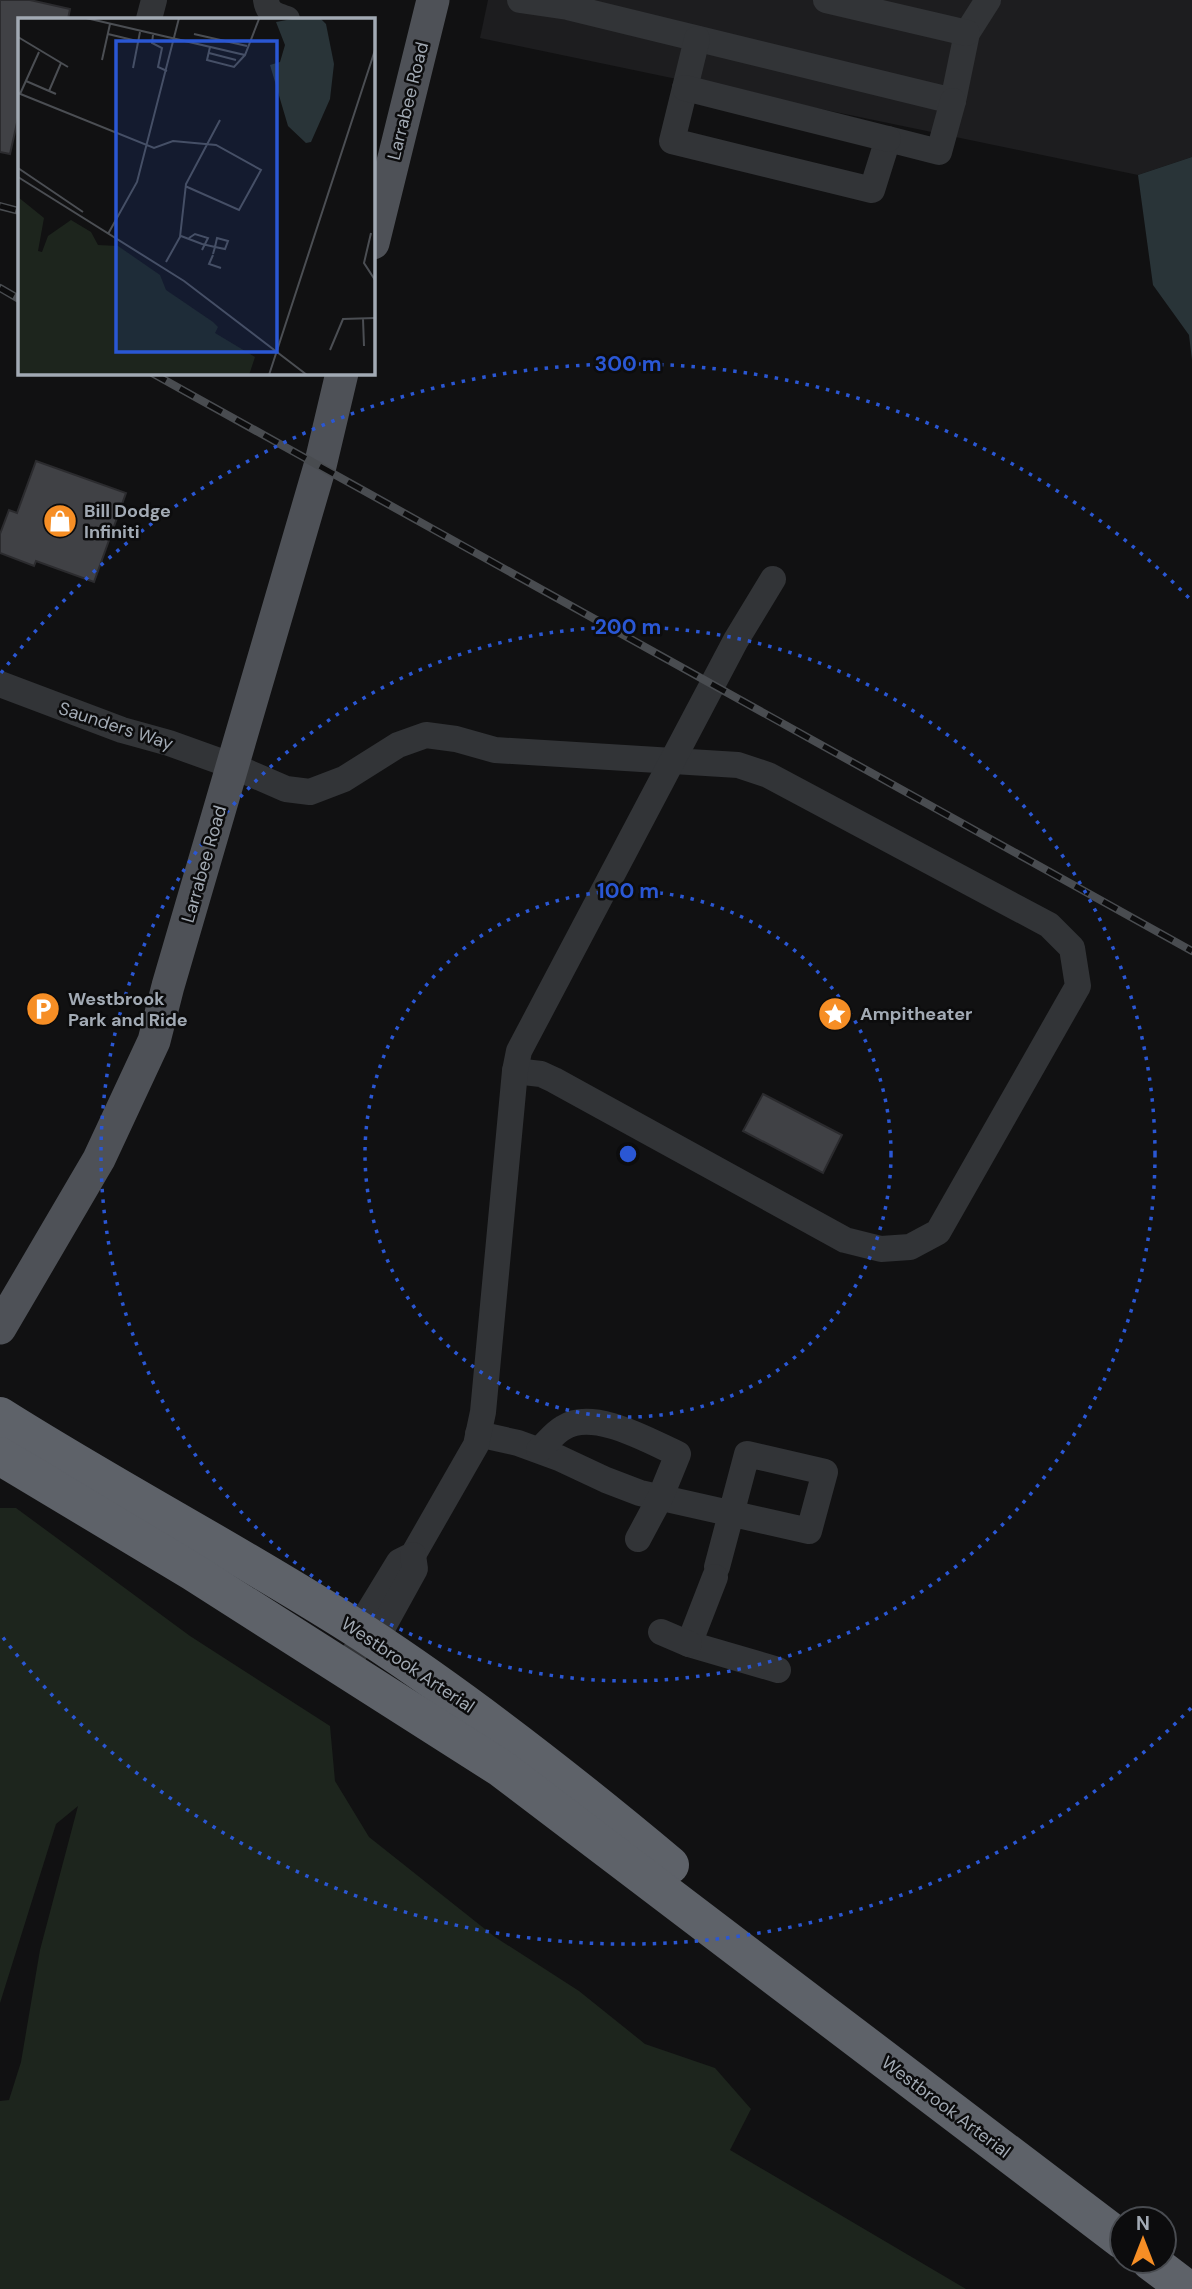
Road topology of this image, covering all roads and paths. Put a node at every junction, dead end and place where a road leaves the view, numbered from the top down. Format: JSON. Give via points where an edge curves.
{"nodes":[{"id":1,"x":154,"y":0,"type":"edge"},
{"id":2,"x":266,"y":0,"type":"edge"},
{"id":3,"x":433,"y":0,"type":"edge"},
{"id":4,"x":520,"y":0,"type":"edge"},
{"id":5,"x":826,"y":0,"type":"edge"},
{"id":6,"x":988,"y":0,"type":"edge"},
{"id":7,"x":568,"y":4,"type":"edge"},
{"id":8,"x":149,"y":18,"type":"edge"},
{"id":9,"x":284,"y":18,"type":"edge"},
{"id":10,"x":967,"y":33,"type":"junction"},
{"id":11,"x":697,"y":39,"type":"junction"},
{"id":12,"x":685,"y":89,"type":"junction"},
{"id":13,"x":953,"y":101,"type":"junction"},
{"id":14,"x":888,"y":139,"type":"junction"},
{"id":15,"x":374,"y":228,"type":"edge"},
{"id":16,"x":342,"y":374,"type":"edge"},
{"id":17,"x":773,"y":579,"type":"dead end"},
{"id":18,"x":0,"y":684,"type":"edge"},
{"id":19,"x":671,"y":761,"type":"junction"},
{"id":20,"x":233,"y":765,"type":"junction"},
{"id":21,"x":515,"y":1071,"type":"junction"},
{"id":22,"x":0,"y":1328,"type":"edge"},
{"id":23,"x":0,"y":1416,"type":"edge"},
{"id":24,"x":478,"y":1434,"type":"junction"},
{"id":25,"x":539,"y":1450,"type":"junction"},
{"id":26,"x":0,"y":1456,"type":"edge"},
{"id":27,"x":660,"y":1498,"type":"junction"},
{"id":28,"x":638,"y":1539,"type":"dead end"},
{"id":29,"x":367,"y":1631,"type":"junction"},
{"id":30,"x":661,"y":1632,"type":"dead end"},
{"id":31,"x":689,"y":1644,"type":"junction"},
{"id":32,"x":345,"y":1668,"type":"junction"},
{"id":33,"x":778,"y":1670,"type":"dead end"},
{"id":34,"x":772,"y":1972,"type":"junction"},
{"id":35,"x":1108,"y":2229,"type":"edge"},
{"id":36,"x":1192,"y":2266,"type":"edge"},
{"id":37,"x":1168,"y":2275,"type":"edge"},
{"id":38,"x":1186,"y":2289,"type":"edge"}],
"edges":[{"from":1,"to":8,"type":"lane"},
{"from":2,"to":9,"type":"lane","via":[[268,10]]},
{"from":3,"to":15,"type":"main road","name":"Larrabee Road"},
{"from":4,"to":7,"type":"lane"},
{"from":5,"to":10,"type":"lane"},
{"from":6,"to":10,"type":"lane"},
{"from":7,"to":11,"type":"lane"},
{"from":10,"to":13,"type":"lane"},
{"from":11,"to":12,"type":"lane"},
{"from":11,"to":13,"type":"lane"},
{"from":12,"to":14,"type":"lane"},
{"from":12,"to":14,"type":"lane","via":[[672,141],[872,190]]},
{"from":13,"to":14,"type":"lane","via":[[939,152]]},
{"from":16,"to":20,"type":"main road","name":"Larrabee Road","via":[[320,466]]},
{"from":17,"to":19,"type":"lane"},
{"from":18,"to":20,"type":"lane","name":"Saunders Way"},
{"from":19,"to":20,"type":"lane","name":"Saunders Way","via":[[495,750],[426,735],[310,792],[286,789]]},
{"from":19,"to":21,"type":"lane","via":[[519,1051]]},
{"from":19,"to":21,"type":"lane","name":"Saunders Way","via":[[738,765],[768,775],[1049,925],[1072,948],[1078,986],[938,1232],[910,1247],[881,1250],[845,1240],[554,1080]]},
{"from":20,"to":22,"type":"main road","name":"Larrabee Road","via":[[155,1041],[99,1159]]},
{"from":21,"to":24,"type":"lane"},
{"from":23,"to":29,"type":"highway","name":"Westbrook Arterial"},
{"from":24,"to":25,"type":"lane"},
{"from":24,"to":29,"type":"lane","via":[[476,1445],[412,1555],[415,1569],[383,1627]]},
{"from":25,"to":27,"type":"lane"},
{"from":25,"to":27,"type":"lane","via":[[565,1426],[588,1421],[620,1428],[678,1454]]},
{"from":26,"to":32,"type":"highway","name":"Westbrook Arterial"},
{"from":27,"to":28,"type":"lane"},
{"from":27,"to":31,"type":"lane","via":[[732,1514]]},
{"from":29,"to":32,"type":"lane"},
{"from":29,"to":34,"type":"highway","name":"Westbrook Arterial","via":[[594,1801],[727,1915]]},
{"from":30,"to":31,"type":"lane"},
{"from":31,"to":33,"type":"lane"},
{"from":32,"to":34,"type":"highway","name":"Westbrook Arterial","via":[[502,1769]]},
{"from":34,"to":35,"type":"highway","name":"Westbrook Arterial"},
{"from":36,"to":38,"type":"highway"},
{"from":37,"to":38,"type":"highway","bridge":true}]}
